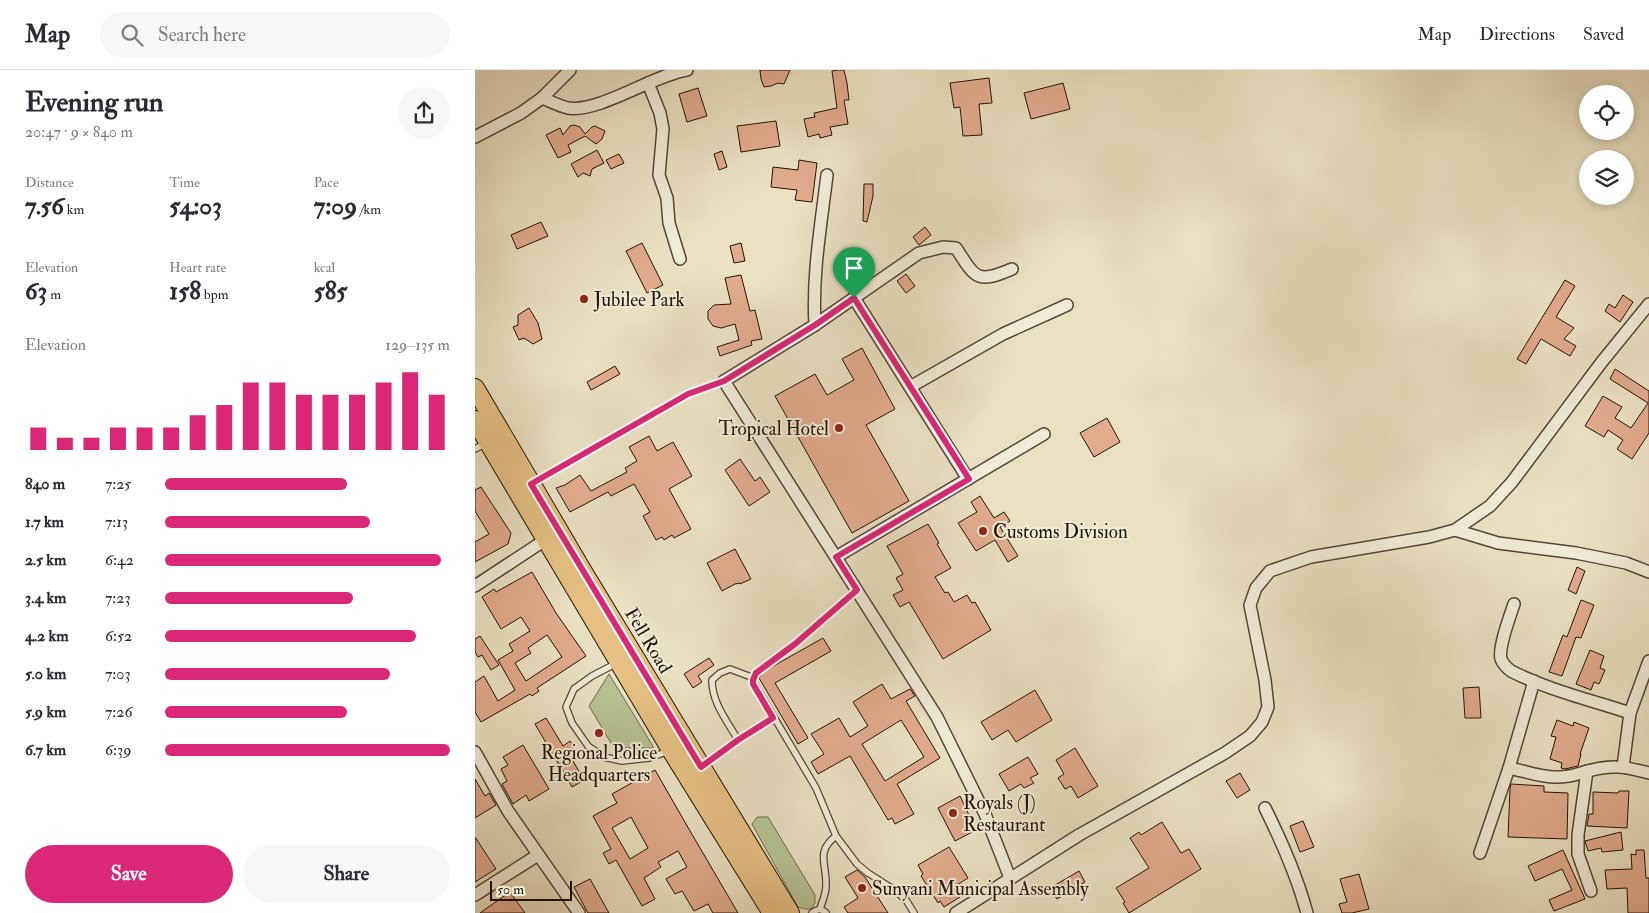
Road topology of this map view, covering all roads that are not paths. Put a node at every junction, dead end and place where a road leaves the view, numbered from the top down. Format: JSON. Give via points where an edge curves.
{"nodes":[{"id":1,"x":570,"y":70,"type":"edge"},
{"id":2,"x":687,"y":70,"type":"edge"},
{"id":3,"x":649,"y":84,"type":"junction"},
{"id":4,"x":542,"y":98,"type":"junction"},
{"id":5,"x":475,"y":137,"type":"edge"},
{"id":6,"x":827,"y":175,"type":"dead end"},
{"id":7,"x":680,"y":259,"type":"dead end"},
{"id":8,"x":1012,"y":269,"type":"dead end"},
{"id":9,"x":854,"y":298,"type":"junction"},
{"id":10,"x":1649,"y":304,"type":"edge"},
{"id":11,"x":1067,"y":305,"type":"dead end"},
{"id":12,"x":815,"y":325,"type":"junction"},
{"id":13,"x":724,"y":381,"type":"junction"},
{"id":14,"x":910,"y":387,"type":"junction"},
{"id":15,"x":477,"y":398,"type":"edge"},
{"id":16,"x":475,"y":420,"type":"edge"},
{"id":17,"x":1044,"y":434,"type":"dead end"},
{"id":18,"x":482,"y":445,"type":"edge"},
{"id":19,"x":969,"y":479,"type":"junction"},
{"id":20,"x":531,"y":484,"type":"junction"},
{"id":21,"x":1455,"y":530,"type":"junction"},
{"id":22,"x":545,"y":540,"type":"junction"},
{"id":23,"x":836,"y":557,"type":"junction"},
{"id":24,"x":1649,"y":572,"type":"edge"},
{"id":25,"x":475,"y":586,"type":"edge"},
{"id":26,"x":857,"y":590,"type":"junction"},
{"id":27,"x":1514,"y":604,"type":"dead end"},
{"id":28,"x":1649,"y":661,"type":"edge"},
{"id":29,"x":618,"y":662,"type":"junction"},
{"id":30,"x":753,"y":678,"type":"junction"},
{"id":31,"x":1534,"y":681,"type":"junction"},
{"id":32,"x":1630,"y":713,"type":"junction"},
{"id":33,"x":773,"y":718,"type":"junction"},
{"id":34,"x":738,"y":740,"type":"junction"},
{"id":35,"x":671,"y":750,"type":"junction"},
{"id":36,"x":475,"y":752,"type":"edge"},
{"id":37,"x":701,"y":767,"type":"junction"},
{"id":38,"x":1623,"y":767,"type":"junction"},
{"id":39,"x":1509,"y":768,"type":"junction"},
{"id":40,"x":1587,"y":771,"type":"junction"},
{"id":41,"x":1649,"y":773,"type":"edge"},
{"id":42,"x":1265,"y":808,"type":"dead end"},
{"id":43,"x":836,"y":836,"type":"junction"},
{"id":44,"x":1480,"y":853,"type":"dead end"},
{"id":45,"x":538,"y":856,"type":"junction"},
{"id":46,"x":1010,"y":878,"type":"junction"},
{"id":47,"x":1591,"y":891,"type":"dead end"},
{"id":48,"x":475,"y":895,"type":"edge"},
{"id":49,"x":823,"y":911,"type":"edge"},
{"id":50,"x":579,"y":913,"type":"edge"},
{"id":51,"x":772,"y":913,"type":"edge"},
{"id":52,"x":790,"y":913,"type":"edge"},
{"id":53,"x":812,"y":913,"type":"edge"},
{"id":54,"x":914,"y":913,"type":"edge"},
{"id":55,"x":956,"y":913,"type":"edge"},
{"id":56,"x":1307,"y":913,"type":"edge"}],
"edges":[{"from":1,"to":4,"type":"street"},
{"from":2,"to":3,"type":"street","via":[[667,74]]},
{"from":3,"to":4,"type":"street","via":[[582,107],[568,108]]},
{"from":3,"to":7,"type":"street","via":[[663,129],[659,175]]},
{"from":4,"to":5,"type":"street"},
{"from":6,"to":12,"type":"street","via":[[815,264]]},
{"from":8,"to":9,"type":"street","via":[[992,278],[981,278],[970,270],[956,248],[943,247],[919,254]]},
{"from":9,"to":12,"type":"street"},
{"from":9,"to":14,"type":"street"},
{"from":10,"to":21,"type":"street","via":[[1512,482],[1490,506]]},
{"from":11,"to":14,"type":"street","via":[[1003,334]]},
{"from":12,"to":13,"type":"street"},
{"from":13,"to":20,"type":"lane","via":[[688,394]]},
{"from":13,"to":23,"type":"street"},
{"from":14,"to":19,"type":"street"},
{"from":15,"to":20,"type":"main road","name":"Fell Road"},
{"from":16,"to":18,"type":"main road","name":"Fell Road"},
{"from":17,"to":19,"type":"street"},
{"from":18,"to":22,"type":"main road","name":"Fell Road"},
{"from":19,"to":23,"type":"street"},
{"from":20,"to":37,"type":"main road","name":"Fell Road"},
{"from":21,"to":24,"type":"street","via":[[1498,543],[1576,552],[1626,563]]},
{"from":21,"to":46,"type":"street","via":[[1311,557],[1270,571],[1255,588],[1250,605],[1265,680],[1267,708],[1262,722],[1251,736]]},
{"from":22,"to":25,"type":"street"},
{"from":22,"to":29,"type":"main road","name":"Fell Road"},
{"from":23,"to":26,"type":"street"},
{"from":26,"to":30,"type":"lane"},
{"from":26,"to":46,"type":"street","via":[[937,717],[985,814]]},
{"from":27,"to":31,"type":"street","via":[[1501,660],[1510,670]]},
{"from":28,"to":32,"type":"street"},
{"from":29,"to":35,"type":"main road","name":"Fell Road"},
{"from":29,"to":35,"type":"lane","via":[[574,689],[567,707],[571,723],[587,746],[604,757],[622,761],[649,758]]},
{"from":30,"to":33,"type":"lane","via":[[753,684]]},
{"from":30,"to":34,"type":"lane","via":[[730,669],[712,680],[716,704]]},
{"from":31,"to":32,"type":"street"},
{"from":31,"to":39,"type":"street"},
{"from":32,"to":38,"type":"street"},
{"from":33,"to":34,"type":"lane"},
{"from":33,"to":43,"type":"lane","via":[[816,788]]},
{"from":34,"to":37,"type":"lane"},
{"from":35,"to":51,"type":"main road","name":"Fell Road"},
{"from":36,"to":45,"type":"street"},
{"from":37,"to":52,"type":"main road","name":"Fell Road"},
{"from":38,"to":40,"type":"street"},
{"from":38,"to":41,"type":"street"},
{"from":39,"to":40,"type":"street","via":[[1555,777]]},
{"from":39,"to":44,"type":"street"},
{"from":40,"to":47,"type":"street","via":[[1578,854]]},
{"from":42,"to":56,"type":"street","via":[[1284,848]]},
{"from":43,"to":49,"type":"lane","via":[[823,851],[826,887]]},
{"from":43,"to":54,"type":"lane","via":[[857,864],[893,888]]},
{"from":45,"to":48,"type":"street"},
{"from":45,"to":50,"type":"street"},
{"from":46,"to":55,"type":"street"},
{"from":49,"to":53,"type":"lane"}]}
